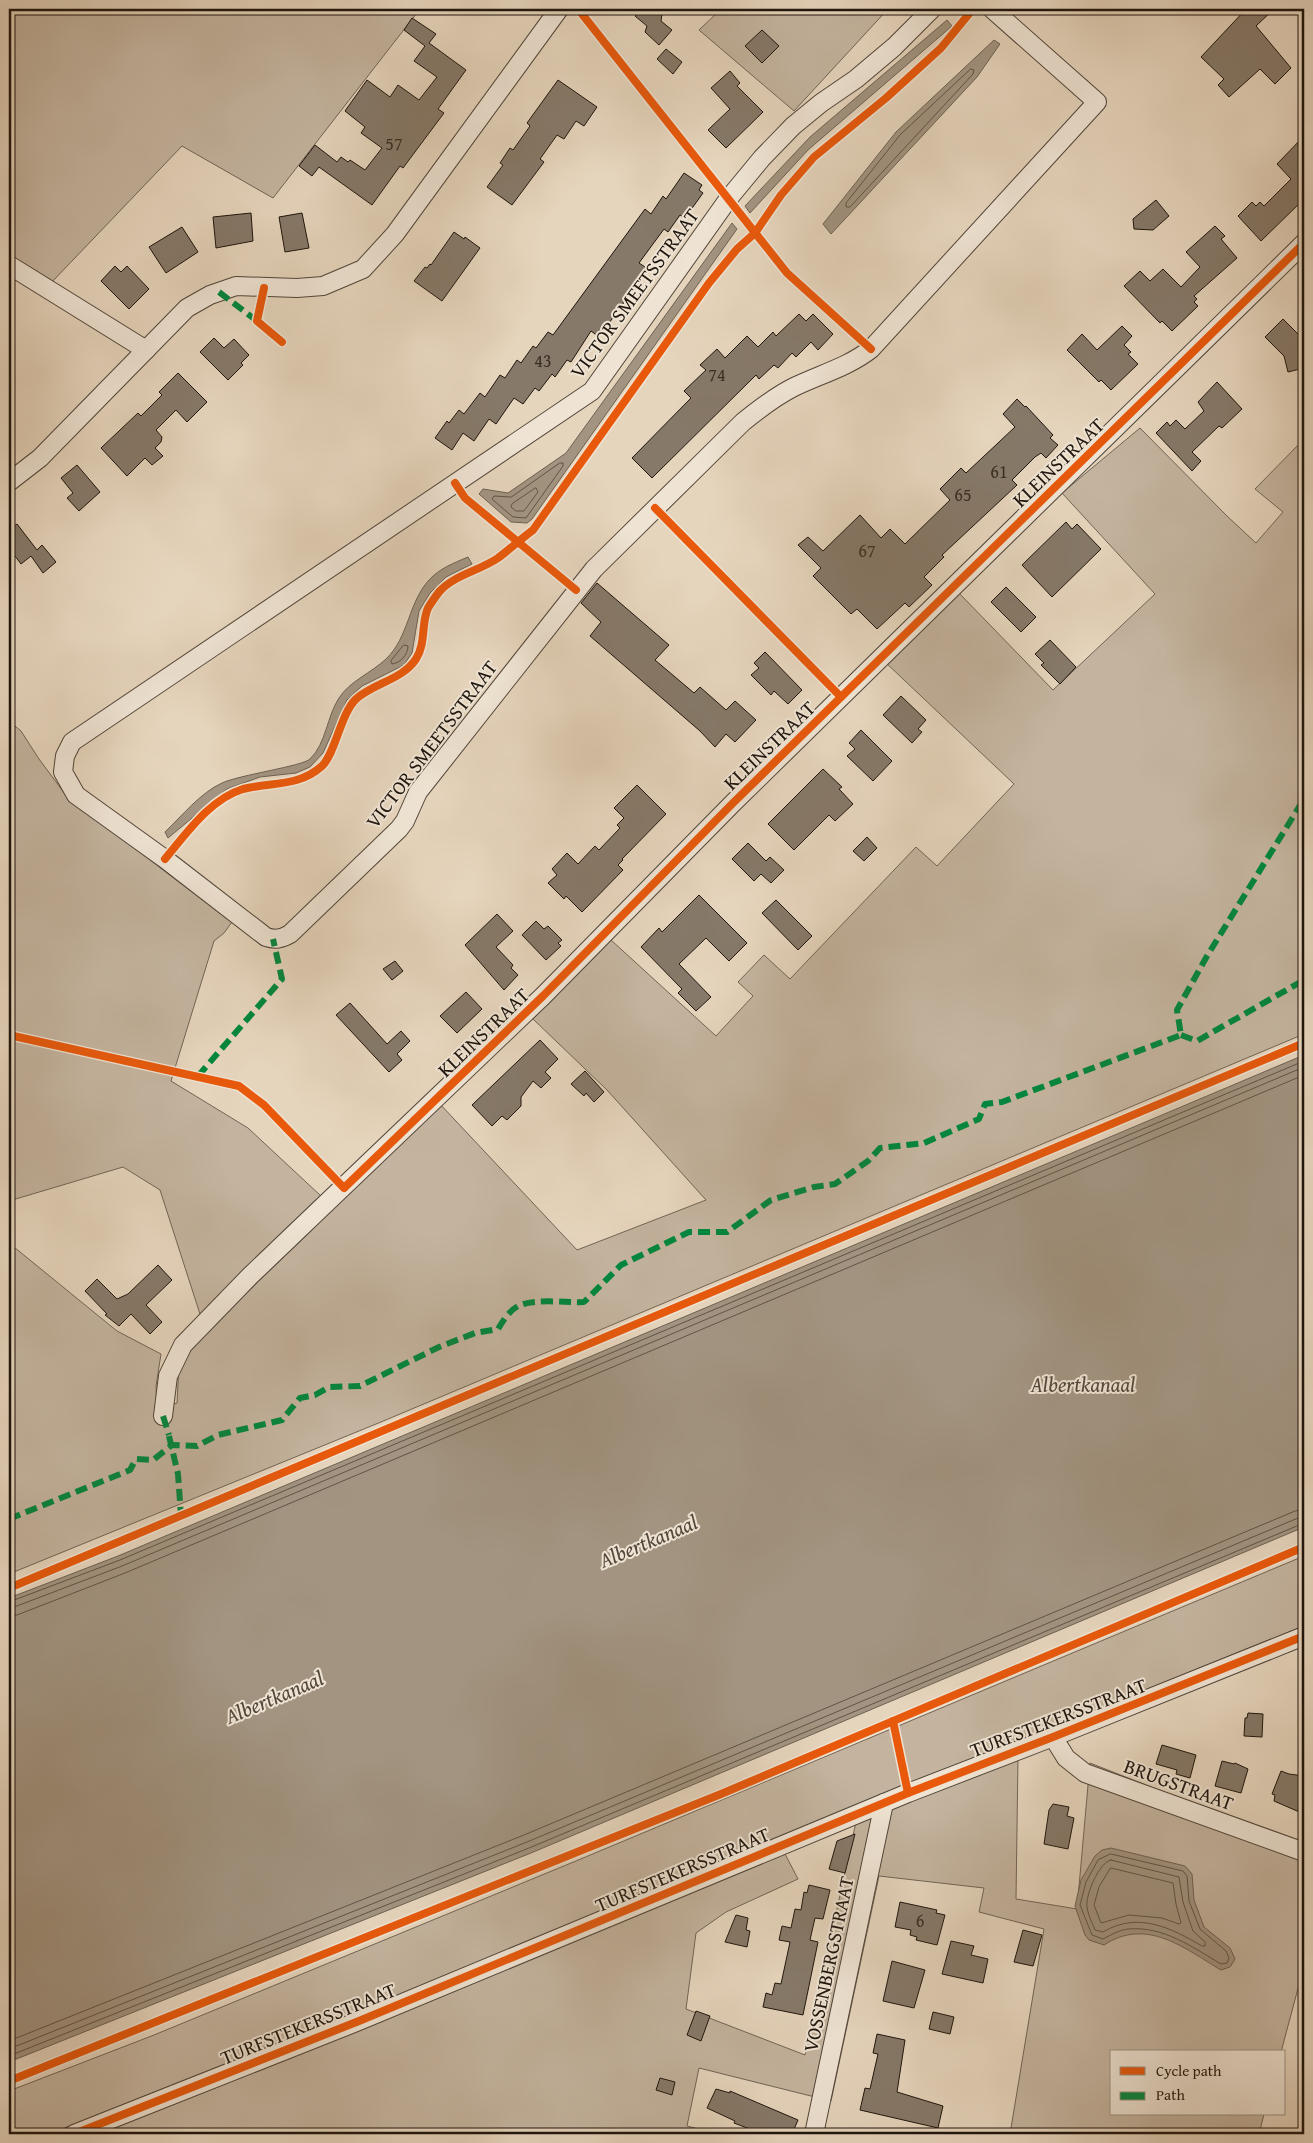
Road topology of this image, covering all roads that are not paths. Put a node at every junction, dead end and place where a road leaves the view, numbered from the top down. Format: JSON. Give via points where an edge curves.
{"nodes":[{"id":1,"x":559,"y":9,"type":"edge"},
{"id":2,"x":932,"y":9,"type":"edge"},
{"id":3,"x":992,"y":9,"type":"edge"},
{"id":4,"x":1304,"y":243,"type":"edge"},
{"id":5,"x":9,"y":265,"type":"edge"},
{"id":6,"x":146,"y":350,"type":"junction"},
{"id":7,"x":9,"y":482,"type":"edge"},
{"id":8,"x":163,"y":1416,"type":"dead end"},
{"id":9,"x":1304,"y":1636,"type":"edge"},
{"id":10,"x":1052,"y":1737,"type":"junction"},
{"id":11,"x":884,"y":1803,"type":"junction"},
{"id":12,"x":1304,"y":1852,"type":"edge"},
{"id":13,"x":74,"y":2134,"type":"edge"},
{"id":14,"x":814,"y":2134,"type":"edge"}],
"edges":[{"from":1,"to":6,"type":"street","via":[[395,234],[363,269],[323,286],[236,286],[210,295],[187,308]]},
{"from":2,"to":3,"type":"street","name":"VICTOR SMEETSSTRAAT","via":[[856,79],[793,126],[762,158],[729,198],[592,391],[72,742],[65,756],[63,772],[76,795],[166,859],[266,937],[282,938],[290,934],[399,828],[418,792],[576,590],[616,546],[759,409],[794,387],[857,360],[871,349],[1097,102]]},
{"from":4,"to":8,"type":"street","name":"KLEINSTRAAT","via":[[733,803],[543,996],[250,1276],[184,1345],[168,1376]]},
{"from":5,"to":6,"type":"street"},
{"from":6,"to":7,"type":"street","via":[[40,458]]},
{"from":9,"to":10,"type":"street","name":"TURFSTEKERSSTRAAT"},
{"from":10,"to":11,"type":"street","name":"TURFSTEKERSSTRAAT"},
{"from":10,"to":12,"type":"street","name":"BRUGSTRAAT","via":[[1066,1758],[1085,1773]]},
{"from":11,"to":13,"type":"street","name":"TURFSTEKERSSTRAAT","via":[[359,2021]]},
{"from":11,"to":14,"type":"street","name":"VOSSENBERGSTRAAT"}]}
